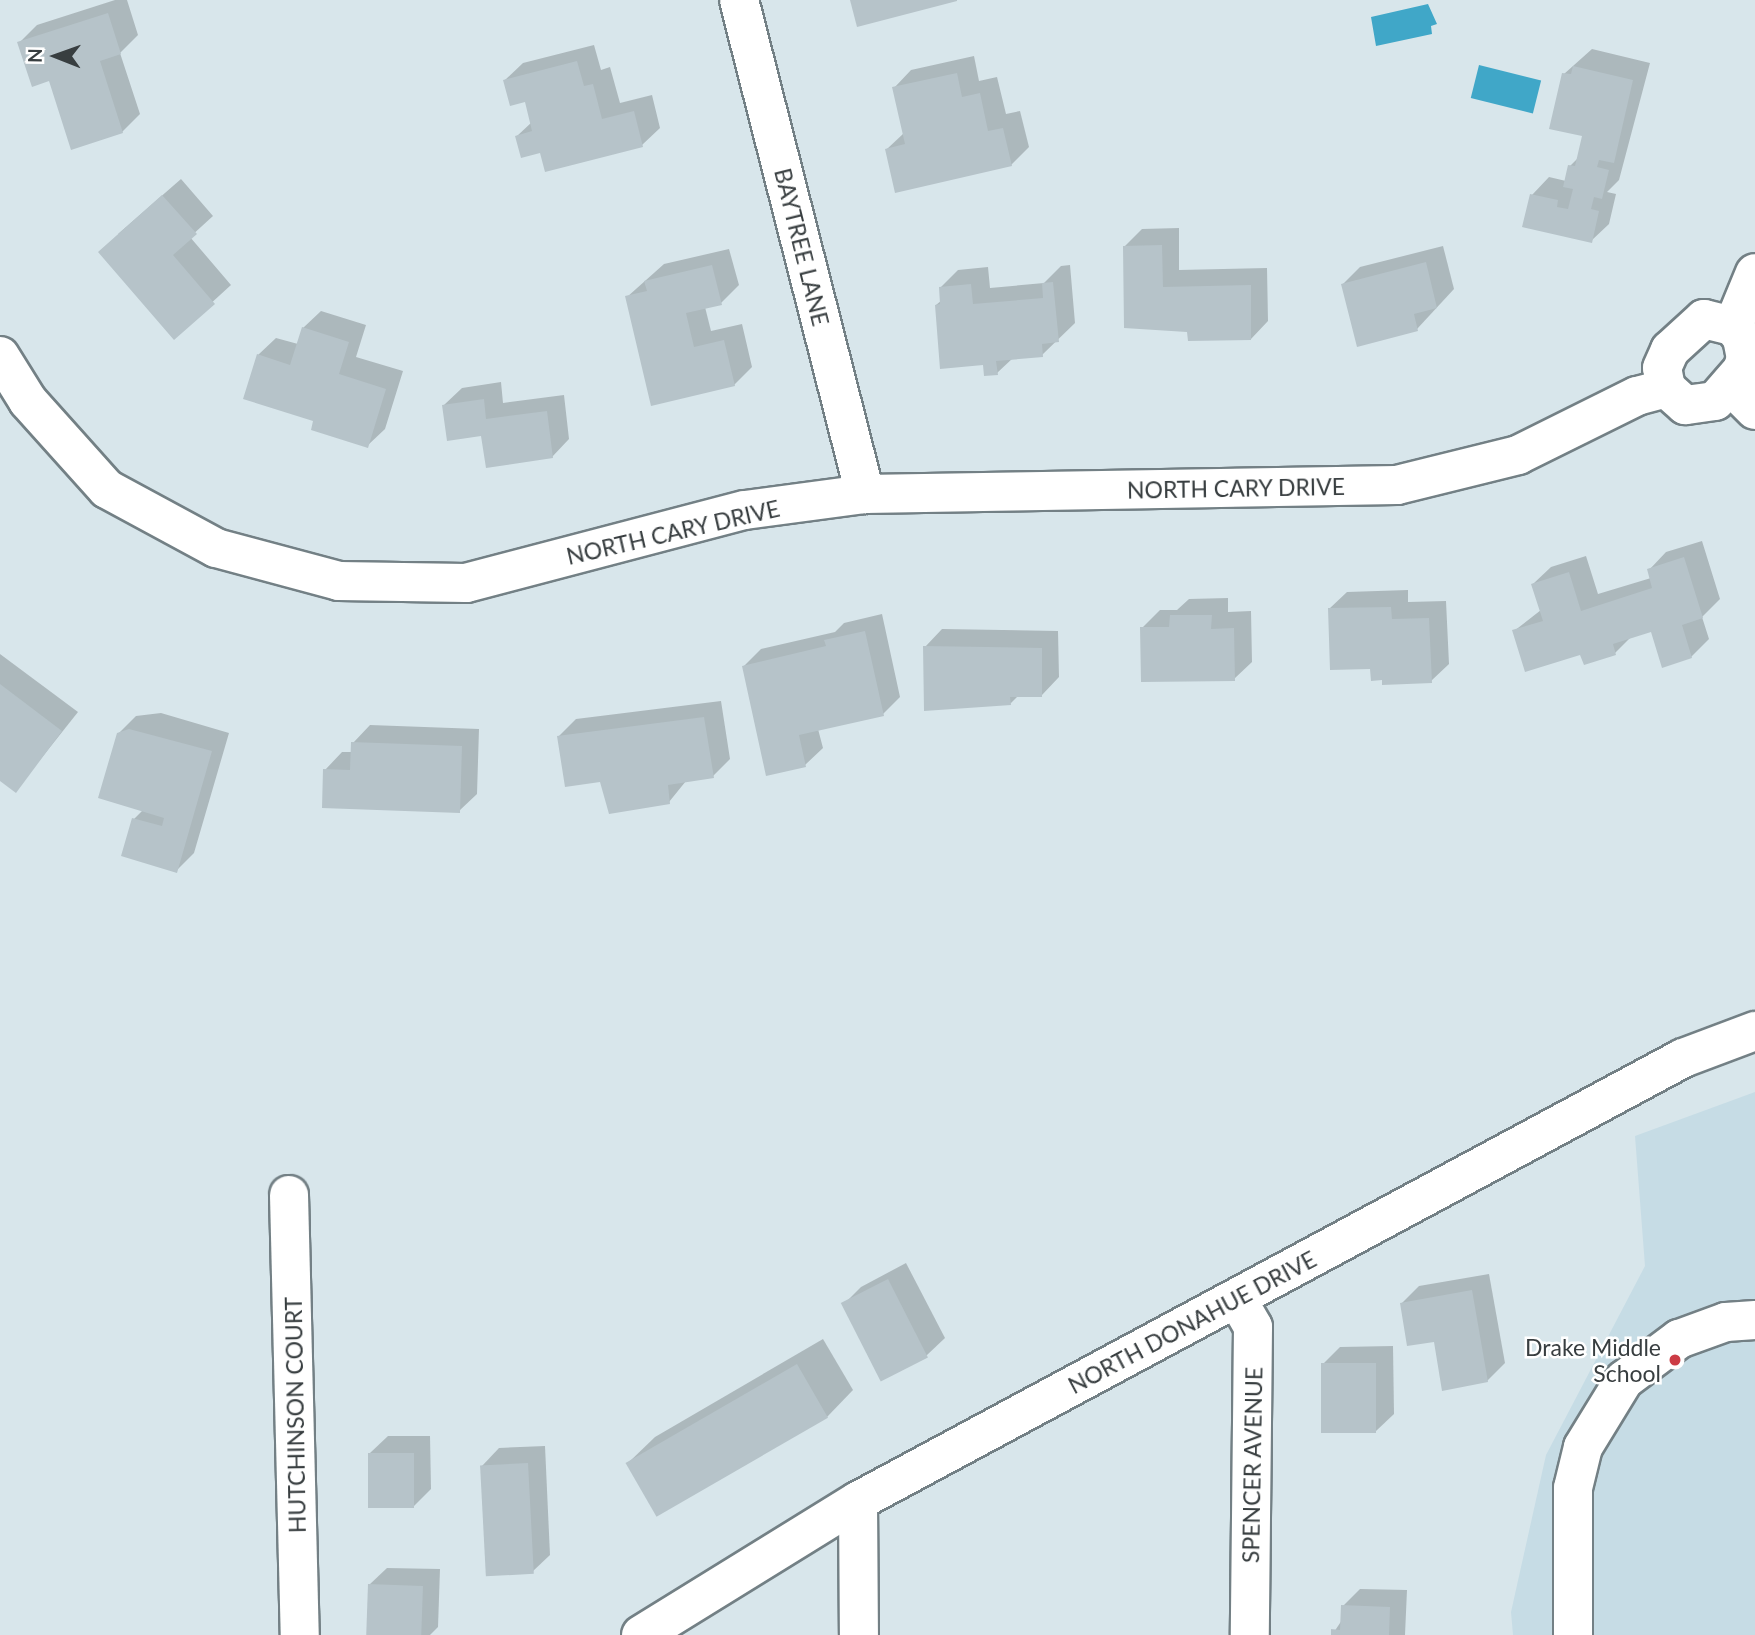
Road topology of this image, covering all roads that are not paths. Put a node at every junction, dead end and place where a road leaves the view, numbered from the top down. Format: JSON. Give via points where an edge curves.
{"nodes":[{"id":1,"x":739,"y":0,"type":"edge"},
{"id":2,"x":1755,"y":273,"type":"edge"},
{"id":3,"x":1733,"y":326,"type":"junction"},
{"id":4,"x":0,"y":356,"type":"edge"},
{"id":5,"x":1666,"y":388,"type":"junction"},
{"id":6,"x":1743,"y":398,"type":"edge"},
{"id":7,"x":865,"y":494,"type":"junction"},
{"id":8,"x":1755,"y":1031,"type":"edge"},
{"id":9,"x":289,"y":1195,"type":"dead end"},
{"id":10,"x":1237,"y":1299,"type":"junction"},
{"id":11,"x":1755,"y":1320,"type":"edge"},
{"id":12,"x":858,"y":1501,"type":"junction"},
{"id":13,"x":300,"y":1635,"type":"edge"},
{"id":14,"x":641,"y":1635,"type":"edge"},
{"id":15,"x":859,"y":1635,"type":"edge"},
{"id":16,"x":1250,"y":1635,"type":"edge"},
{"id":17,"x":1573,"y":1635,"type":"edge"}],
"edges":[{"from":1,"to":7,"type":"street","name":"BAYTREE LANE"},
{"from":2,"to":3,"type":"street"},
{"from":3,"to":5,"type":"street","via":[[1715,319],[1696,323],[1665,358]]},
{"from":3,"to":6,"type":"street","via":[[1742,338],[1746,358]]},
{"from":4,"to":7,"type":"street","name":"NORTH CARY DRIVE","via":[[28,401],[107,489],[216,548],[339,581],[466,583],[745,510]]},
{"from":5,"to":6,"type":"street","via":[[1679,402],[1695,406]]},
{"from":5,"to":7,"type":"street","name":"NORTH CARY DRIVE","via":[[1637,396],[1518,455],[1397,485]]},
{"from":8,"to":10,"type":"street","name":"NORTH DONAHUE DRIVE","via":[[1683,1058]]},
{"from":9,"to":13,"type":"street","name":"HUTCHINSON COURT"},
{"from":10,"to":12,"type":"street","name":"NORTH DONAHUE DRIVE"},
{"from":10,"to":16,"type":"street","name":"SPENCER AVENUE","via":[[1253,1327]]},
{"from":11,"to":17,"type":"street","via":[[1726,1322],[1679,1339],[1624,1380],[1583,1447],[1573,1488]]},
{"from":12,"to":14,"type":"street","name":"NORTH DONAHUE DRIVE"},
{"from":12,"to":15,"type":"street"}]}
